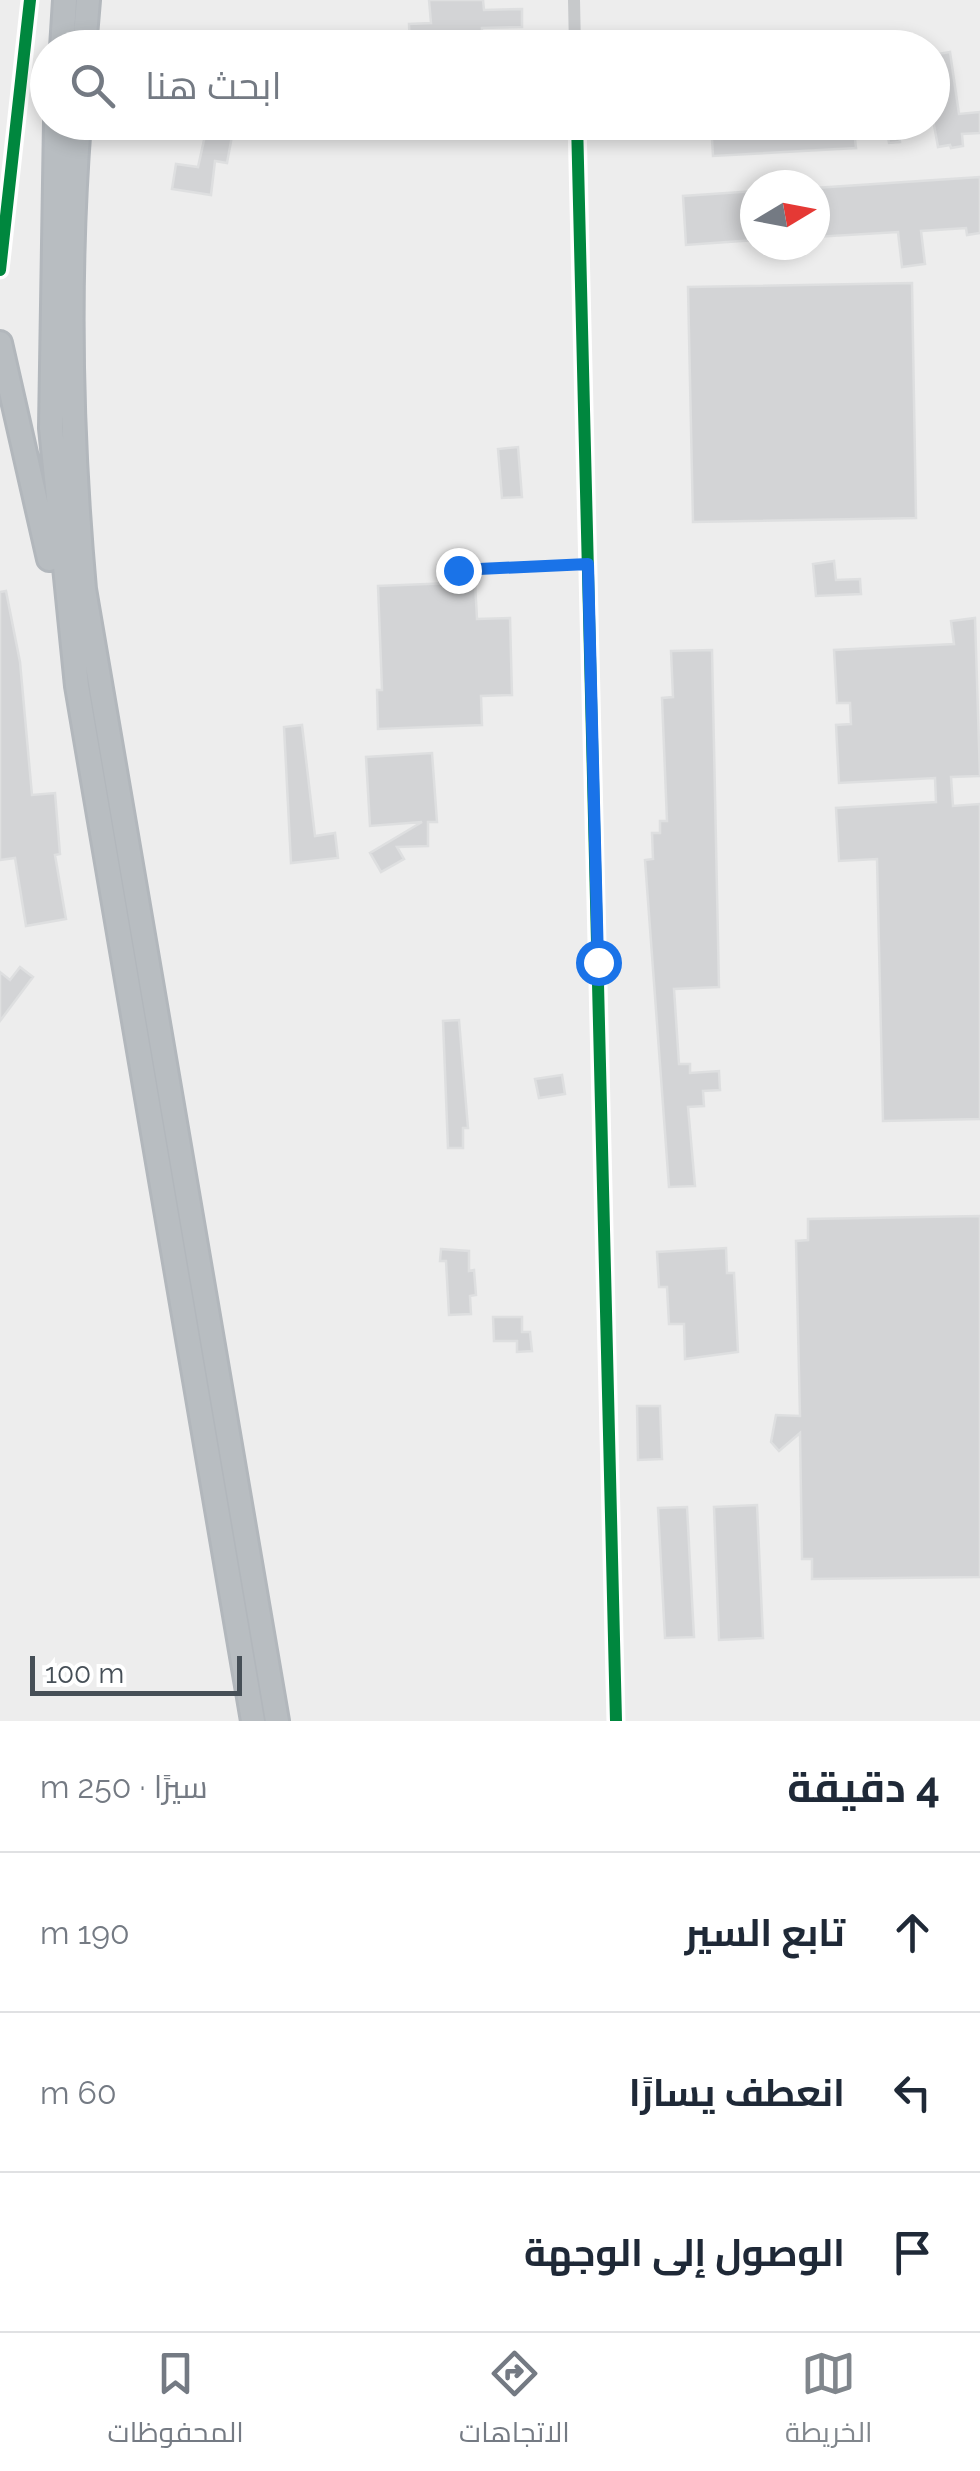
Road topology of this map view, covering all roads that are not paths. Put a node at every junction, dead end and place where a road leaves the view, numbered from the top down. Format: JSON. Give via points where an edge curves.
{"nodes":[{"id":1,"x":30,"y":0,"type":"edge"},
{"id":2,"x":65,"y":0,"type":"edge"},
{"id":3,"x":88,"y":0,"type":"edge"},
{"id":4,"x":574,"y":0,"type":"edge"},
{"id":5,"x":63,"y":30,"type":"edge"},
{"id":6,"x":86,"y":30,"type":"edge"},
{"id":7,"x":575,"y":30,"type":"edge"},
{"id":8,"x":56,"y":140,"type":"edge"},
{"id":9,"x":78,"y":140,"type":"edge"},
{"id":10,"x":577,"y":140,"type":"edge"},
{"id":11,"x":0,"y":270,"type":"edge"},
{"id":12,"x":0,"y":343,"type":"edge"},
{"id":13,"x":588,"y":564,"type":"junction"},
{"id":14,"x":458,"y":570,"type":"dead end"},
{"id":15,"x":70,"y":622,"type":"junction"},
{"id":16,"x":253,"y":1721,"type":"edge"},
{"id":17,"x":276,"y":1721,"type":"edge"},
{"id":18,"x":616,"y":1721,"type":"edge"}],
"edges":[{"from":1,"to":11,"type":"street"},
{"from":2,"to":5,"type":"highway"},
{"from":3,"to":6,"type":"highway"},
{"from":4,"to":7,"type":"street"},
{"from":8,"to":15,"type":"highway","via":[[50,374]]},
{"from":9,"to":17,"type":"highway","via":[[70,315],[84,588]]},
{"from":10,"to":13,"type":"street"},
{"from":12,"to":15,"type":"highway","via":[[52,572]]},
{"from":13,"to":14,"type":"lane"},
{"from":13,"to":18,"type":"street"},
{"from":15,"to":16,"type":"highway"}]}
